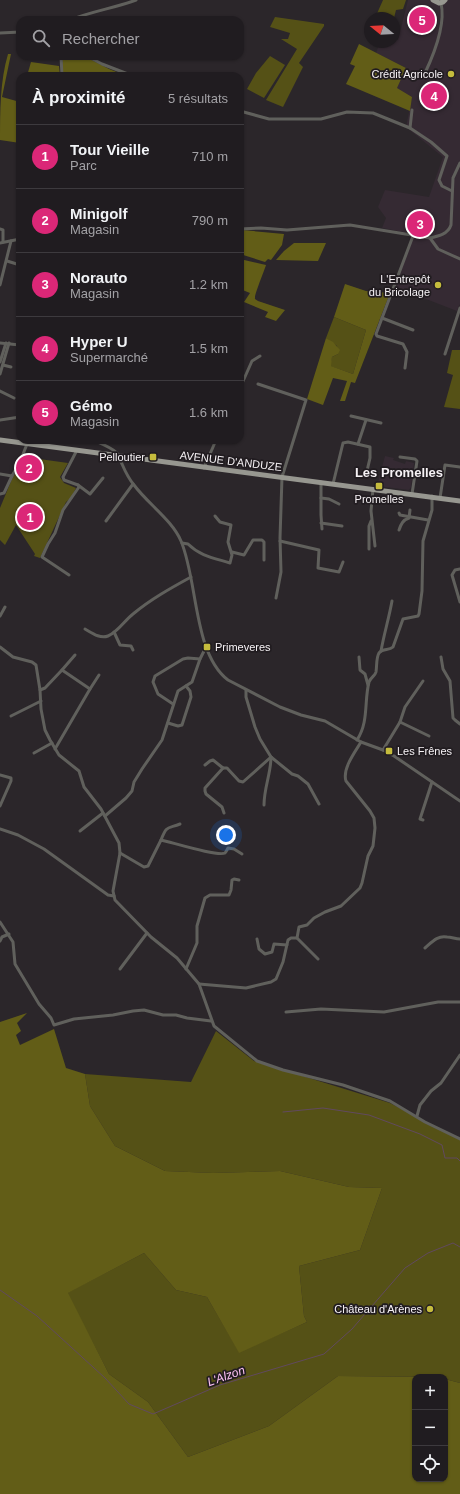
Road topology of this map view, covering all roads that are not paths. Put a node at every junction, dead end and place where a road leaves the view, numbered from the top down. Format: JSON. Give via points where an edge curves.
{"nodes":[{"id":1,"x":136,"y":0,"type":"edge"},
{"id":2,"x":433,"y":0,"type":"edge"},
{"id":3,"x":443,"y":3,"type":"edge"},
{"id":4,"x":82,"y":16,"type":"edge"},
{"id":5,"x":16,"y":32,"type":"edge"},
{"id":6,"x":0,"y":33,"type":"edge"},
{"id":7,"x":61,"y":60,"type":"edge"},
{"id":8,"x":94,"y":60,"type":"edge"},
{"id":9,"x":62,"y":72,"type":"edge"},
{"id":10,"x":123,"y":72,"type":"edge"},
{"id":11,"x":425,"y":73,"type":"dead end"},
{"id":12,"x":412,"y":110,"type":"dead end"},
{"id":13,"x":244,"y":112,"type":"edge"},
{"id":14,"x":410,"y":128,"type":"junction"},
{"id":15,"x":460,"y":163,"type":"edge"},
{"id":16,"x":460,"y":168,"type":"edge"},
{"id":17,"x":456,"y":171,"type":"junction"},
{"id":18,"x":453,"y":182,"type":"junction"},
{"id":19,"x":445,"y":187,"type":"junction"},
{"id":20,"x":452,"y":191,"type":"junction"},
{"id":21,"x":0,"y":229,"type":"edge"},
{"id":22,"x":244,"y":229,"type":"edge"},
{"id":23,"x":413,"y":236,"type":"junction"},
{"id":24,"x":430,"y":238,"type":"junction"},
{"id":25,"x":16,"y":239,"type":"edge"},
{"id":26,"x":11,"y":240,"type":"junction"},
{"id":27,"x":2,"y":242,"type":"edge"},
{"id":28,"x":460,"y":259,"type":"edge"},
{"id":29,"x":7,"y":261,"type":"junction"},
{"id":30,"x":16,"y":264,"type":"edge"},
{"id":31,"x":0,"y":285,"type":"edge"},
{"id":32,"x":460,"y":308,"type":"edge"},
{"id":33,"x":382,"y":318,"type":"junction"},
{"id":34,"x":413,"y":330,"type":"dead end"},
{"id":35,"x":0,"y":343,"type":"edge"},
{"id":36,"x":8,"y":343,"type":"junction"},
{"id":37,"x":16,"y":344,"type":"edge"},
{"id":38,"x":445,"y":354,"type":"dead end"},
{"id":39,"x":260,"y":356,"type":"dead end"},
{"id":40,"x":1,"y":363,"type":"edge"},
{"id":41,"x":11,"y":367,"type":"dead end"},
{"id":42,"x":405,"y":368,"type":"dead end"},
{"id":43,"x":0,"y":374,"type":"edge"},
{"id":44,"x":244,"y":379,"type":"edge"},
{"id":45,"x":258,"y":384,"type":"dead end"},
{"id":46,"x":0,"y":391,"type":"edge"},
{"id":47,"x":14,"y":398,"type":"dead end"},
{"id":48,"x":351,"y":416,"type":"dead end"},
{"id":49,"x":16,"y":418,"type":"edge"},
{"id":50,"x":0,"y":420,"type":"edge"},
{"id":51,"x":366,"y":420,"type":"junction"},
{"id":52,"x":381,"y":423,"type":"dead end"},
{"id":53,"x":0,"y":440,"type":"edge"},
{"id":54,"x":16,"y":442,"type":"edge"},
{"id":55,"x":27,"y":444,"type":"edge"},
{"id":56,"x":34,"y":444,"type":"edge"},
{"id":57,"x":214,"y":444,"type":"edge"},
{"id":58,"x":358,"y":444,"type":"junction"},
{"id":59,"x":105,"y":445,"type":"edge"},
{"id":60,"x":77,"y":450,"type":"junction"},
{"id":61,"x":120,"y":456,"type":"junction"},
{"id":62,"x":400,"y":457,"type":"dead end"},
{"id":63,"x":204,"y":468,"type":"junction"},
{"id":64,"x":460,"y":468,"type":"edge"},
{"id":65,"x":367,"y":471,"type":"dead end"},
{"id":66,"x":0,"y":474,"type":"edge"},
{"id":67,"x":12,"y":476,"type":"junction"},
{"id":68,"x":282,"y":477,"type":"junction"},
{"id":69,"x":103,"y":478,"type":"dead end"},
{"id":70,"x":321,"y":482,"type":"junction"},
{"id":71,"x":133,"y":484,"type":"junction"},
{"id":72,"x":333,"y":484,"type":"junction"},
{"id":73,"x":78,"y":485,"type":"junction"},
{"id":74,"x":373,"y":489,"type":"junction"},
{"id":75,"x":0,"y":494,"type":"edge"},
{"id":76,"x":90,"y":494,"type":"junction"},
{"id":77,"x":412,"y":494,"type":"junction"},
{"id":78,"x":432,"y":496,"type":"junction"},
{"id":79,"x":87,"y":498,"type":"dead end"},
{"id":80,"x":321,"y":498,"type":"junction"},
{"id":81,"x":440,"y":498,"type":"junction"},
{"id":82,"x":460,"y":501,"type":"edge"},
{"id":83,"x":339,"y":504,"type":"dead end"},
{"id":84,"x":410,"y":510,"type":"dead end"},
{"id":85,"x":399,"y":512,"type":"dead end"},
{"id":86,"x":215,"y":516,"type":"dead end"},
{"id":87,"x":410,"y":518,"type":"junction"},
{"id":88,"x":371,"y":519,"type":"junction"},
{"id":89,"x":428,"y":520,"type":"junction"},
{"id":90,"x":106,"y":522,"type":"dead end"},
{"id":91,"x":321,"y":523,"type":"junction"},
{"id":92,"x":342,"y":526,"type":"dead end"},
{"id":93,"x":322,"y":529,"type":"dead end"},
{"id":94,"x":399,"y":530,"type":"dead end"},
{"id":95,"x":280,"y":541,"type":"junction"},
{"id":96,"x":182,"y":543,"type":"junction"},
{"id":97,"x":375,"y":546,"type":"dead end"},
{"id":98,"x":369,"y":549,"type":"dead end"},
{"id":99,"x":232,"y":552,"type":"junction"},
{"id":100,"x":264,"y":560,"type":"dead end"},
{"id":101,"x":343,"y":562,"type":"dead end"},
{"id":102,"x":460,"y":569,"type":"edge"},
{"id":103,"x":69,"y":575,"type":"dead end"},
{"id":104,"x":191,"y":577,"type":"junction"},
{"id":105,"x":276,"y":598,"type":"dead end"},
{"id":106,"x":392,"y":601,"type":"dead end"},
{"id":107,"x":460,"y":602,"type":"edge"},
{"id":108,"x":5,"y":607,"type":"dead end"},
{"id":109,"x":0,"y":616,"type":"edge"},
{"id":110,"x":85,"y":629,"type":"dead end"},
{"id":111,"x":114,"y":632,"type":"junction"},
{"id":112,"x":0,"y":647,"type":"edge"},
{"id":113,"x":206,"y":647,"type":"junction"},
{"id":114,"x":133,"y":650,"type":"dead end"},
{"id":115,"x":381,"y":651,"type":"junction"},
{"id":116,"x":75,"y":655,"type":"dead end"},
{"id":117,"x":359,"y":657,"type":"dead end"},
{"id":118,"x":441,"y":657,"type":"dead end"},
{"id":119,"x":200,"y":659,"type":"junction"},
{"id":120,"x":62,"y":670,"type":"junction"},
{"id":121,"x":99,"y":675,"type":"dead end"},
{"id":122,"x":423,"y":681,"type":"dead end"},
{"id":123,"x":186,"y":686,"type":"junction"},
{"id":124,"x":368,"y":687,"type":"junction"},
{"id":125,"x":90,"y":689,"type":"junction"},
{"id":126,"x":40,"y":690,"type":"junction"},
{"id":127,"x":246,"y":690,"type":"junction"},
{"id":128,"x":41,"y":701,"type":"junction"},
{"id":129,"x":173,"y":704,"type":"junction"},
{"id":130,"x":11,"y":716,"type":"dead end"},
{"id":131,"x":400,"y":722,"type":"junction"},
{"id":132,"x":168,"y":723,"type":"junction"},
{"id":133,"x":460,"y":724,"type":"edge"},
{"id":134,"x":429,"y":736,"type":"dead end"},
{"id":135,"x":359,"y":741,"type":"junction"},
{"id":136,"x":52,"y":743,"type":"junction"},
{"id":137,"x":55,"y":749,"type":"junction"},
{"id":138,"x":383,"y":750,"type":"junction"},
{"id":139,"x":34,"y":754,"type":"dead end"},
{"id":140,"x":271,"y":757,"type":"junction"},
{"id":141,"x":205,"y":765,"type":"dead end"},
{"id":142,"x":223,"y":768,"type":"junction"},
{"id":143,"x":0,"y":775,"type":"edge"},
{"id":144,"x":432,"y":782,"type":"junction"},
{"id":145,"x":460,"y":801,"type":"edge"},
{"id":146,"x":319,"y":804,"type":"dead end"},
{"id":147,"x":264,"y":805,"type":"dead end"},
{"id":148,"x":0,"y":806,"type":"edge"},
{"id":149,"x":224,"y":813,"type":"dead end"},
{"id":150,"x":104,"y":814,"type":"junction"},
{"id":151,"x":423,"y":820,"type":"dead end"},
{"id":152,"x":180,"y":824,"type":"dead end"},
{"id":153,"x":0,"y":830,"type":"edge"},
{"id":154,"x":80,"y":831,"type":"dead end"},
{"id":155,"x":161,"y":840,"type":"junction"},
{"id":156,"x":120,"y":853,"type":"junction"},
{"id":157,"x":242,"y":854,"type":"dead end"},
{"id":158,"x":239,"y":880,"type":"dead end"},
{"id":159,"x":114,"y":896,"type":"junction"},
{"id":160,"x":0,"y":922,"type":"edge"},
{"id":161,"x":147,"y":933,"type":"junction"},
{"id":162,"x":9,"y":934,"type":"junction"},
{"id":163,"x":297,"y":938,"type":"junction"},
{"id":164,"x":257,"y":939,"type":"dead end"},
{"id":165,"x":460,"y":939,"type":"edge"},
{"id":166,"x":0,"y":941,"type":"edge"},
{"id":167,"x":287,"y":945,"type":"junction"},
{"id":168,"x":425,"y":948,"type":"dead end"},
{"id":169,"x":318,"y":959,"type":"dead end"},
{"id":170,"x":120,"y":969,"type":"dead end"},
{"id":171,"x":186,"y":969,"type":"junction"},
{"id":172,"x":199,"y":984,"type":"junction"},
{"id":173,"x":460,"y":1002,"type":"edge"},
{"id":174,"x":286,"y":1012,"type":"dead end"},
{"id":175,"x":211,"y":1021,"type":"junction"},
{"id":176,"x":460,"y":1055,"type":"edge"},
{"id":177,"x":417,"y":1116,"type":"junction"},
{"id":178,"x":460,"y":1139,"type":"edge"}],
"edges":[{"from":1,"to":4,"type":"street"},
{"from":2,"to":3,"type":"main road","via":[[436,3]]},
{"from":3,"to":11,"type":"street","via":[[436,46]]},
{"from":5,"to":6,"type":"street"},
{"from":7,"to":9,"type":"street"},
{"from":8,"to":10,"type":"street"},
{"from":12,"to":14,"type":"street"},
{"from":13,"to":14,"type":"street","via":[[269,119],[295,120],[321,119],[347,112],[373,113]]},
{"from":14,"to":19,"type":"street","via":[[447,156],[439,180]]},
{"from":15,"to":17,"type":"street"},
{"from":16,"to":17,"type":"street"},
{"from":17,"to":18,"type":"street"},
{"from":18,"to":19,"type":"street"},
{"from":18,"to":20,"type":"street"},
{"from":19,"to":20,"type":"street"},
{"from":20,"to":24,"type":"street","via":[[450,229]]},
{"from":21,"to":27,"type":"street","via":[[3,230]]},
{"from":22,"to":23,"type":"street","via":[[287,230],[350,225]]},
{"from":23,"to":24,"type":"street"},
{"from":23,"to":33,"type":"street"},
{"from":24,"to":28,"type":"street","via":[[438,249]]},
{"from":25,"to":26,"type":"street"},
{"from":26,"to":27,"type":"street"},
{"from":26,"to":29,"type":"street"},
{"from":29,"to":30,"type":"street"},
{"from":29,"to":31,"type":"street"},
{"from":32,"to":38,"type":"street"},
{"from":33,"to":34,"type":"street"},
{"from":33,"to":42,"type":"street","via":[[376,334],[403,344],[407,352]]},
{"from":35,"to":36,"type":"street"},
{"from":36,"to":37,"type":"street"},
{"from":36,"to":40,"type":"street"},
{"from":39,"to":44,"type":"street","via":[[252,361]]},
{"from":40,"to":41,"type":"street"},
{"from":40,"to":43,"type":"street"},
{"from":45,"to":68,"type":"street","via":[[306,400]]},
{"from":46,"to":47,"type":"street"},
{"from":48,"to":51,"type":"street"},
{"from":49,"to":50,"type":"street"},
{"from":51,"to":52,"type":"street"},
{"from":51,"to":58,"type":"street"},
{"from":53,"to":54,"type":"main road","name":"AVENUE D'ANDUZE"},
{"from":55,"to":67,"type":"street"},
{"from":56,"to":60,"type":"main road","name":"AVENUE D'ANDUZE"},
{"from":57,"to":63,"type":"street"},
{"from":58,"to":65,"type":"street","via":[[370,447]]},
{"from":58,"to":72,"type":"street","via":[[344,443]]},
{"from":59,"to":61,"type":"street"},
{"from":60,"to":61,"type":"main road","name":"AVENUE D'ANDUZE"},
{"from":60,"to":73,"type":"street","via":[[63,477],[64,480]]},
{"from":61,"to":63,"type":"main road","name":"AVENUE D'ANDUZE"},
{"from":61,"to":71,"type":"street"},
{"from":62,"to":77,"type":"street","via":[[417,461]]},
{"from":63,"to":68,"type":"main road","name":"AVENUE D'ANDUZE"},
{"from":64,"to":81,"type":"street","via":[[445,465]]},
{"from":66,"to":67,"type":"street"},
{"from":67,"to":75,"type":"street","via":[[4,493]]},
{"from":68,"to":70,"type":"main road","name":"AVENUE D'ANDUZE"},
{"from":68,"to":95,"type":"street"},
{"from":69,"to":76,"type":"street"},
{"from":70,"to":72,"type":"main road","name":"AVENUE D'ANDUZE"},
{"from":70,"to":80,"type":"street"},
{"from":71,"to":90,"type":"street"},
{"from":71,"to":96,"type":"street","via":[[171,525]]},
{"from":72,"to":74,"type":"main road","name":"AVENUE D'ANDUZE"},
{"from":73,"to":76,"type":"street"},
{"from":73,"to":103,"type":"street","via":[[63,510],[55,533],[42,557]]},
{"from":74,"to":77,"type":"main road","name":"AVENUE D'ANDUZE"},
{"from":74,"to":88,"type":"street"},
{"from":76,"to":79,"type":"street"},
{"from":77,"to":78,"type":"main road","name":"AVENUE D'ANDUZE"},
{"from":78,"to":81,"type":"main road","name":"AVENUE D'ANDUZE"},
{"from":78,"to":89,"type":"street","via":[[432,510]]},
{"from":80,"to":83,"type":"street"},
{"from":80,"to":91,"type":"street"},
{"from":81,"to":82,"type":"main road","name":"AVENUE D'ANDUZE"},
{"from":84,"to":87,"type":"street"},
{"from":85,"to":87,"type":"street","via":[[400,515]]},
{"from":86,"to":99,"type":"street","via":[[220,522],[231,525],[228,542]]},
{"from":87,"to":89,"type":"street"},
{"from":87,"to":94,"type":"street","via":[[402,522]]},
{"from":88,"to":97,"type":"street"},
{"from":88,"to":98,"type":"street"},
{"from":89,"to":115,"type":"street","via":[[422,546],[419,614],[403,619],[393,647]]},
{"from":91,"to":92,"type":"street"},
{"from":91,"to":93,"type":"street"},
{"from":95,"to":101,"type":"street","via":[[319,550],[318,568],[339,572]]},
{"from":95,"to":105,"type":"street","via":[[281,572]]},
{"from":96,"to":99,"type":"street","via":[[188,544],[198,552],[230,563]]},
{"from":96,"to":104,"type":"street"},
{"from":99,"to":100,"type":"street","via":[[244,555],[253,540],[262,540]]},
{"from":102,"to":107,"type":"street","via":[[455,570],[452,575]]},
{"from":104,"to":111,"type":"street","via":[[148,602]]},
{"from":104,"to":113,"type":"street"},
{"from":106,"to":115,"type":"street"},
{"from":108,"to":109,"type":"street"},
{"from":110,"to":111,"type":"street","via":[[101,637]]},
{"from":111,"to":114,"type":"street","via":[[120,645],[131,646]]},
{"from":112,"to":126,"type":"street","via":[[13,658],[36,665]]},
{"from":113,"to":119,"type":"street"},
{"from":113,"to":127,"type":"street","via":[[223,676]]},
{"from":115,"to":124,"type":"street","via":[[376,672]]},
{"from":116,"to":120,"type":"street"},
{"from":117,"to":124,"type":"street","via":[[360,670],[365,674]]},
{"from":118,"to":133,"type":"street","via":[[443,669],[450,681],[453,718]]},
{"from":119,"to":123,"type":"street","via":[[192,682]]},
{"from":119,"to":129,"type":"street","via":[[183,659],[155,676],[153,682],[158,694]]},
{"from":120,"to":125,"type":"street"},
{"from":120,"to":126,"type":"street"},
{"from":121,"to":125,"type":"street"},
{"from":122,"to":131,"type":"street","via":[[405,708]]},
{"from":123,"to":129,"type":"street","via":[[179,690]]},
{"from":123,"to":132,"type":"street","via":[[191,697],[182,725]]},
{"from":124,"to":135,"type":"street","via":[[364,725]]},
{"from":125,"to":137,"type":"street"},
{"from":126,"to":128,"type":"street"},
{"from":127,"to":135,"type":"street","via":[[280,707],[325,721]]},
{"from":127,"to":140,"type":"street","via":[[255,727]]},
{"from":128,"to":130,"type":"street"},
{"from":128,"to":136,"type":"street","via":[[45,730]]},
{"from":129,"to":132,"type":"street"},
{"from":131,"to":134,"type":"street"},
{"from":131,"to":138,"type":"street"},
{"from":132,"to":150,"type":"street","via":[[162,740],[134,782],[132,790],[126,798]]},
{"from":135,"to":138,"type":"street"},
{"from":135,"to":163,"type":"street","via":[[345,777],[374,818],[374,846],[368,856],[360,888],[341,906],[314,918],[308,925],[299,927]]},
{"from":136,"to":137,"type":"street"},
{"from":136,"to":139,"type":"street"},
{"from":137,"to":150,"type":"street","via":[[78,771],[84,787]]},
{"from":138,"to":144,"type":"street"},
{"from":140,"to":142,"type":"street","via":[[243,782],[228,768]]},
{"from":140,"to":146,"type":"street","via":[[308,784]]},
{"from":140,"to":147,"type":"street"},
{"from":141,"to":142,"type":"street","via":[[213,760]]},
{"from":142,"to":149,"type":"street","via":[[205,791],[222,807]]},
{"from":143,"to":148,"type":"street","via":[[11,778],[12,781]]},
{"from":144,"to":145,"type":"street"},
{"from":144,"to":151,"type":"street","via":[[420,819]]},
{"from":150,"to":154,"type":"street"},
{"from":150,"to":156,"type":"street","via":[[119,843]]},
{"from":152,"to":155,"type":"street","via":[[168,827]]},
{"from":153,"to":159,"type":"street","via":[[18,835],[44,849],[108,895]]},
{"from":155,"to":156,"type":"street","via":[[148,866],[140,865]]},
{"from":155,"to":157,"type":"street","via":[[223,854],[231,848]]},
{"from":156,"to":159,"type":"street"},
{"from":158,"to":171,"type":"street","via":[[232,880],[229,895],[210,895],[205,898],[197,926],[197,944]]},
{"from":159,"to":161,"type":"street"},
{"from":160,"to":162,"type":"street"},
{"from":161,"to":170,"type":"street"},
{"from":161,"to":171,"type":"street"},
{"from":162,"to":166,"type":"street"},
{"from":162,"to":175,"type":"street","via":[[13,942],[15,964],[54,1025],[74,1019],[144,1010]]},
{"from":163,"to":167,"type":"street","via":[[288,940]]},
{"from":163,"to":169,"type":"street"},
{"from":164,"to":167,"type":"street","via":[[258,949],[265,954],[272,952],[274,944]]},
{"from":165,"to":168,"type":"street","via":[[439,937]]},
{"from":167,"to":172,"type":"street","via":[[276,979],[270,982],[246,988]]},
{"from":171,"to":172,"type":"street"},
{"from":172,"to":175,"type":"street"},
{"from":173,"to":174,"type":"street","via":[[438,1002],[384,1012],[321,1009]]},
{"from":175,"to":177,"type":"street","via":[[257,1061],[383,1098]]},
{"from":176,"to":177,"type":"street","via":[[420,1105]]},
{"from":177,"to":178,"type":"street"}]}
